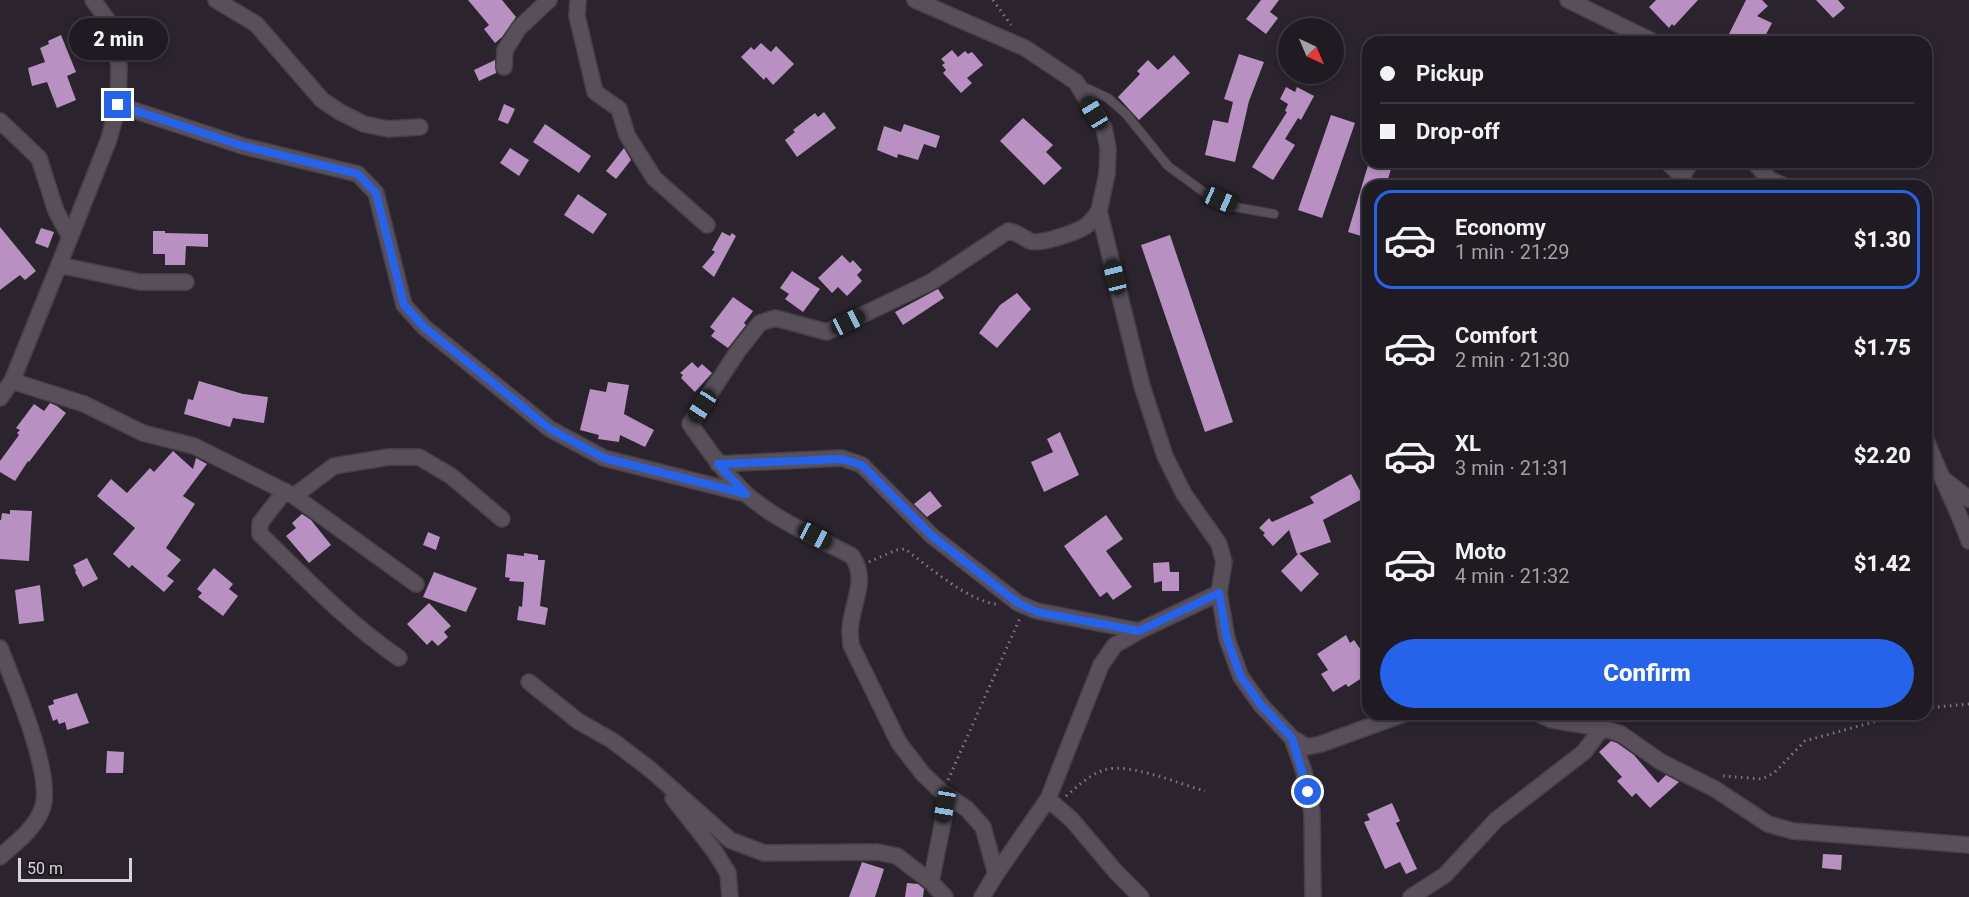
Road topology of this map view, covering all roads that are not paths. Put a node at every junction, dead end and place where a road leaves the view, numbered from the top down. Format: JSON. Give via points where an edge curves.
{"nodes":[{"id":1,"x":93,"y":0,"type":"edge"},
{"id":2,"x":216,"y":0,"type":"edge"},
{"id":3,"x":549,"y":0,"type":"edge"},
{"id":4,"x":578,"y":0,"type":"edge"},
{"id":5,"x":915,"y":0,"type":"edge"},
{"id":6,"x":1568,"y":0,"type":"edge"},
{"id":7,"x":1638,"y":36,"type":"edge"},
{"id":8,"x":504,"y":67,"type":"dead end"},
{"id":9,"x":1076,"y":82,"type":"junction"},
{"id":10,"x":118,"y":105,"type":"junction"},
{"id":11,"x":0,"y":122,"type":"edge"},
{"id":12,"x":420,"y":128,"type":"dead end"},
{"id":13,"x":1673,"y":168,"type":"edge"},
{"id":14,"x":1759,"y":168,"type":"edge"},
{"id":15,"x":1684,"y":180,"type":"edge"},
{"id":16,"x":1771,"y":180,"type":"edge"},
{"id":17,"x":1099,"y":211,"type":"junction"},
{"id":18,"x":1274,"y":214,"type":"dead end"},
{"id":19,"x":707,"y":225,"type":"dead end"},
{"id":20,"x":70,"y":237,"type":"junction"},
{"id":21,"x":59,"y":265,"type":"junction"},
{"id":22,"x":186,"y":282,"type":"dead end"},
{"id":23,"x":12,"y":381,"type":"junction"},
{"id":24,"x":0,"y":398,"type":"edge"},
{"id":25,"x":1932,"y":456,"type":"edge"},
{"id":26,"x":718,"y":464,"type":"junction"},
{"id":27,"x":1932,"y":472,"type":"edge"},
{"id":28,"x":1940,"y":477,"type":"junction"},
{"id":29,"x":290,"y":493,"type":"junction"},
{"id":30,"x":746,"y":494,"type":"junction"},
{"id":31,"x":1969,"y":499,"type":"edge"},
{"id":32,"x":502,"y":519,"type":"dead end"},
{"id":33,"x":1969,"y":541,"type":"edge"},
{"id":34,"x":416,"y":584,"type":"dead end"},
{"id":35,"x":1219,"y":593,"type":"junction"},
{"id":36,"x":1139,"y":631,"type":"junction"},
{"id":37,"x":0,"y":648,"type":"edge"},
{"id":38,"x":399,"y":657,"type":"dead end"},
{"id":39,"x":529,"y":682,"type":"dead end"},
{"id":40,"x":1387,"y":720,"type":"edge"},
{"id":41,"x":1552,"y":720,"type":"edge"},
{"id":42,"x":1602,"y":728,"type":"junction"},
{"id":43,"x":1292,"y":738,"type":"junction"},
{"id":44,"x":651,"y":770,"type":"junction"},
{"id":45,"x":945,"y":794,"type":"junction"},
{"id":46,"x":1051,"y":802,"type":"junction"},
{"id":47,"x":1969,"y":845,"type":"edge"},
{"id":48,"x":0,"y":857,"type":"edge"},
{"id":49,"x":996,"y":874,"type":"junction"},
{"id":50,"x":931,"y":882,"type":"junction"},
{"id":51,"x":730,"y":897,"type":"edge"},
{"id":52,"x":945,"y":897,"type":"edge"},
{"id":53,"x":982,"y":897,"type":"edge"},
{"id":54,"x":1141,"y":897,"type":"edge"},
{"id":55,"x":1312,"y":897,"type":"edge"},
{"id":56,"x":1411,"y":897,"type":"edge"}],
"edges":[{"from":1,"to":10,"type":"street","via":[[111,25],[119,66]]},
{"from":2,"to":12,"type":"street","via":[[255,24],[322,100],[340,112],[364,124],[388,129]]},
{"from":3,"to":8,"type":"street","via":[[519,28],[505,50]]},
{"from":4,"to":19,"type":"street","via":[[577,16],[595,92],[619,109],[627,135],[654,178]]},
{"from":5,"to":9,"type":"street","via":[[1025,48]]},
{"from":6,"to":7,"type":"street"},
{"from":9,"to":17,"type":"street","via":[[1104,128],[1108,148]]},
{"from":9,"to":18,"type":"lane","via":[[1108,98],[1168,166],[1205,193],[1236,207]]},
{"from":10,"to":20,"type":"street","via":[[109,139]]},
{"from":10,"to":30,"type":"street","via":[[243,146],[358,174],[376,193],[404,305],[424,327],[550,429],[604,458]]},
{"from":11,"to":20,"type":"street","via":[[39,158],[56,211]]},
{"from":13,"to":15,"type":"street"},
{"from":14,"to":16,"type":"street"},
{"from":17,"to":26,"type":"street","via":[[1089,224],[1076,231],[1040,242],[1008,231],[931,282],[826,332],[775,318],[760,323],[690,424]]},
{"from":17,"to":35,"type":"street","via":[[1142,386],[1165,456],[1184,494],[1219,544],[1224,562]]},
{"from":20,"to":21,"type":"street"},
{"from":21,"to":22,"type":"street","via":[[140,282]]},
{"from":21,"to":23,"type":"street"},
{"from":23,"to":24,"type":"street"},
{"from":23,"to":29,"type":"street","via":[[84,404],[142,433],[194,446]]},
{"from":25,"to":28,"type":"street"},
{"from":26,"to":30,"type":"street"},
{"from":26,"to":36,"type":"street","via":[[842,459],[862,465],[932,536],[1022,604],[1037,612]]},
{"from":27,"to":28,"type":"street"},
{"from":28,"to":31,"type":"street"},
{"from":28,"to":33,"type":"street"},
{"from":29,"to":32,"type":"street","via":[[334,466],[388,457],[418,457],[451,476]]},
{"from":29,"to":34,"type":"street"},
{"from":29,"to":38,"type":"street","via":[[260,523],[260,534],[320,593]]},
{"from":30,"to":45,"type":"street","via":[[778,517],[852,556],[859,566],[850,630],[852,645],[899,743]]},
{"from":35,"to":36,"type":"street"},
{"from":35,"to":43,"type":"street","via":[[1227,639],[1241,677]]},
{"from":36,"to":46,"type":"street","via":[[1115,645],[1101,665]]},
{"from":37,"to":48,"type":"street","via":[[31,726],[46,790],[35,823]]},
{"from":39,"to":44,"type":"street"},
{"from":40,"to":43,"type":"street","via":[[1306,747]]},
{"from":41,"to":42,"type":"street"},
{"from":42,"to":47,"type":"street","via":[[1621,734],[1768,824],[1793,831]]},
{"from":42,"to":56,"type":"street","via":[[1584,752],[1496,820],[1445,875]]},
{"from":43,"to":55,"type":"street","via":[[1312,812]]},
{"from":44,"to":50,"type":"street","via":[[730,840],[764,853],[877,852],[897,856]]},
{"from":44,"to":51,"type":"street","via":[[715,852],[728,873]]},
{"from":45,"to":49,"type":"street","via":[[967,809],[983,827]]},
{"from":45,"to":50,"type":"street"},
{"from":46,"to":49,"type":"street"},
{"from":46,"to":54,"type":"street"},
{"from":49,"to":53,"type":"street"},
{"from":50,"to":52,"type":"street"}]}
